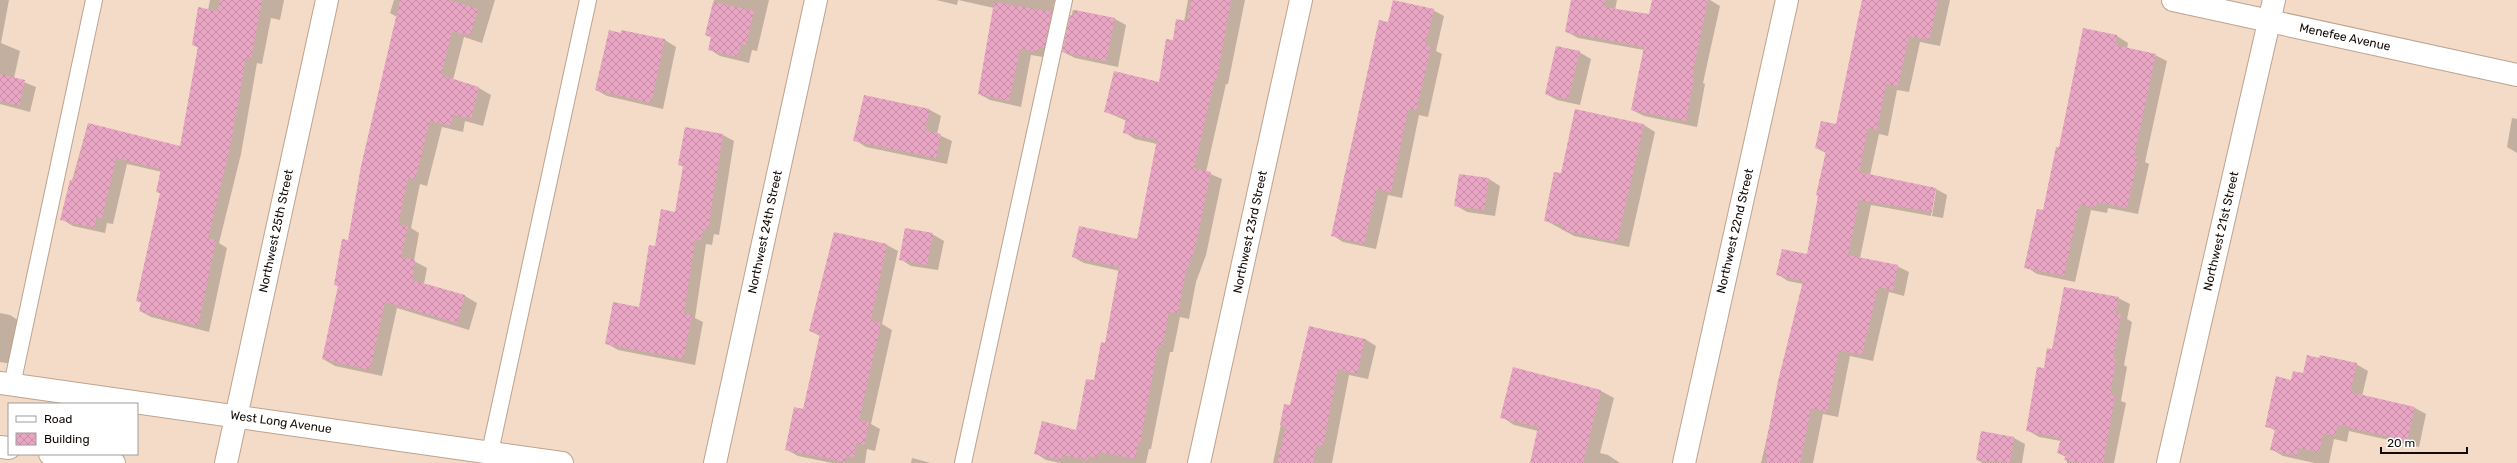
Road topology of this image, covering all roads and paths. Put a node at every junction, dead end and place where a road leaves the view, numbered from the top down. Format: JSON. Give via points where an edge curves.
{"nodes":[{"id":1,"x":94,"y":0,"type":"edge"},
{"id":2,"x":327,"y":0,"type":"edge"},
{"id":3,"x":588,"y":0,"type":"edge"},
{"id":4,"x":816,"y":0,"type":"edge"},
{"id":5,"x":1064,"y":0,"type":"edge"},
{"id":6,"x":1301,"y":0,"type":"edge"},
{"id":7,"x":1787,"y":0,"type":"edge"},
{"id":8,"x":2173,"y":0,"type":"edge"},
{"id":9,"x":2272,"y":10,"type":"edge"},
{"id":10,"x":2517,"y":74,"type":"edge"},
{"id":11,"x":6,"y":384,"type":"edge"},
{"id":12,"x":236,"y":416,"type":"junction"},
{"id":13,"x":490,"y":452,"type":"junction"},
{"id":14,"x":57,"y":455,"type":"edge"},
{"id":15,"x":114,"y":463,"type":"edge"},
{"id":16,"x":226,"y":463,"type":"edge"},
{"id":17,"x":562,"y":463,"type":"edge"},
{"id":18,"x":715,"y":463,"type":"edge"},
{"id":19,"x":963,"y":463,"type":"edge"},
{"id":20,"x":1200,"y":463,"type":"edge"},
{"id":21,"x":1684,"y":463,"type":"edge"},
{"id":22,"x":2168,"y":463,"type":"edge"}],
"edges":[{"from":1,"to":11,"type":"lane"},
{"from":2,"to":12,"type":"street","name":"Northwest 25th Street"},
{"from":3,"to":13,"type":"lane"},
{"from":4,"to":18,"type":"street","name":"Northwest 24th Street"},
{"from":5,"to":19,"type":"lane"},
{"from":6,"to":20,"type":"street","name":"Northwest 23rd Street"},
{"from":7,"to":21,"type":"street","name":"Northwest 22nd Street"},
{"from":8,"to":9,"type":"street","name":"Menefee Avenue"},
{"from":9,"to":10,"type":"street","name":"Menefee Avenue"},
{"from":9,"to":22,"type":"street","name":"Northwest 21st Street"},
{"from":11,"to":12,"type":"street","name":"West Long Avenue"},
{"from":12,"to":13,"type":"street","name":"West Long Avenue"},
{"from":12,"to":16,"type":"street","name":"Northwest 25th Street"},
{"from":13,"to":17,"type":"street","name":"West Long Avenue"},
{"from":14,"to":15,"type":"street"}]}
